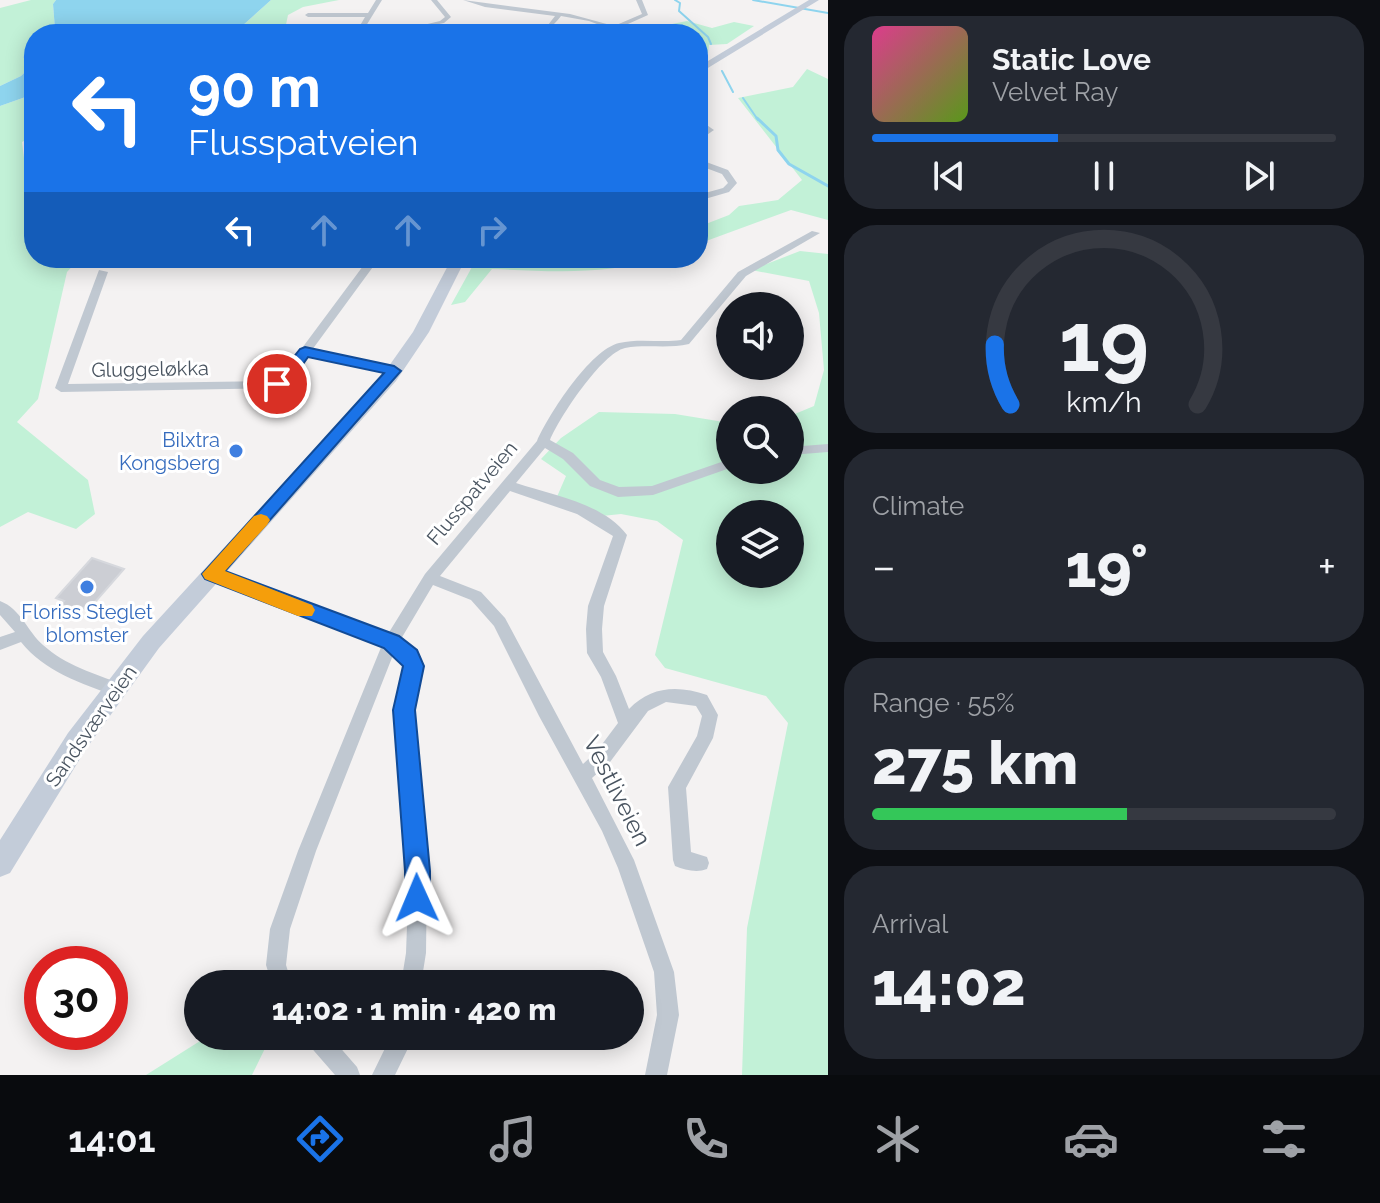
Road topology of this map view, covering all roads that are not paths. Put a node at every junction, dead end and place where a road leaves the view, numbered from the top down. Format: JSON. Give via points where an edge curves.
{"nodes":[{"id":1,"x":379,"y":0,"type":"edge"},
{"id":2,"x":434,"y":0,"type":"edge"},
{"id":3,"x":466,"y":0,"type":"edge"},
{"id":4,"x":639,"y":0,"type":"edge"},
{"id":5,"x":815,"y":0,"type":"edge"},
{"id":6,"x":308,"y":15,"type":"dead end"},
{"id":7,"x":371,"y":15,"type":"junction"},
{"id":8,"x":559,"y":15,"type":"junction"},
{"id":9,"x":365,"y":24,"type":"edge"},
{"id":10,"x":434,"y":24,"type":"edge"},
{"id":11,"x":552,"y":24,"type":"edge"},
{"id":12,"x":593,"y":24,"type":"edge"},
{"id":13,"x":630,"y":24,"type":"edge"},
{"id":14,"x":708,"y":65,"type":"edge"},
{"id":15,"x":708,"y":166,"type":"edge"},
{"id":16,"x":708,"y":195,"type":"edge"},
{"id":17,"x":815,"y":233,"type":"dead end"},
{"id":18,"x":367,"y":268,"type":"edge"},
{"id":19,"x":454,"y":268,"type":"edge"},
{"id":20,"x":103,"y":272,"type":"dead end"},
{"id":21,"x":305,"y":352,"type":"junction"},
{"id":22,"x":394,"y":371,"type":"junction"},
{"id":23,"x":543,"y":442,"type":"junction"},
{"id":24,"x":828,"y":448,"type":"edge"},
{"id":25,"x":804,"y":450,"type":"edge"},
{"id":26,"x":716,"y":468,"type":"edge"},
{"id":27,"x":507,"y":485,"type":"junction"},
{"id":28,"x":211,"y":574,"type":"junction"},
{"id":29,"x":430,"y":578,"type":"junction"},
{"id":30,"x":0,"y":607,"type":"edge"},
{"id":31,"x":25,"y":634,"type":"junction"},
{"id":32,"x":391,"y":642,"type":"junction"},
{"id":33,"x":0,"y":644,"type":"edge"},
{"id":34,"x":116,"y":689,"type":"junction"},
{"id":35,"x":626,"y":722,"type":"junction"},
{"id":36,"x":583,"y":775,"type":"junction"},
{"id":37,"x":700,"y":863,"type":"dead end"},
{"id":38,"x":0,"y":864,"type":"edge"},
{"id":39,"x":279,"y":970,"type":"edge"},
{"id":40,"x":413,"y":970,"type":"edge"},
{"id":41,"x":328,"y":1050,"type":"edge"},
{"id":42,"x":396,"y":1050,"type":"edge"},
{"id":43,"x":349,"y":1075,"type":"edge"},
{"id":44,"x":383,"y":1075,"type":"edge"},
{"id":45,"x":656,"y":1075,"type":"edge"}],
"edges":[{"from":1,"to":7,"type":"street"},
{"from":2,"to":10,"type":"street","via":[[448,17]]},
{"from":3,"to":8,"type":"street"},
{"from":4,"to":13,"type":"street","via":[[645,15]]},
{"from":5,"to":14,"type":"main road"},
{"from":6,"to":7,"type":"street"},
{"from":7,"to":9,"type":"street"},
{"from":8,"to":11,"type":"street"},
{"from":8,"to":12,"type":"street"},
{"from":15,"to":16,"type":"street","via":[[725,172],[733,183]]},
{"from":17,"to":23,"type":"street","name":"Flusspatveien","via":[[742,274],[685,342],[625,345],[607,354],[554,417]]},
{"from":18,"to":21,"type":"street"},
{"from":19,"to":22,"type":"main road","name":"Sandsværveien"},
{"from":20,"to":21,"type":"street","name":"Gluggeløkka","via":[[61,388],[273,385],[283,381]]},
{"from":21,"to":22,"type":"street"},
{"from":22,"to":28,"type":"main road","name":"Sandsværveien"},
{"from":23,"to":26,"type":"street","via":[[568,456],[595,483],[618,492],[653,490]]},
{"from":23,"to":27,"type":"street","name":"Flusspatveien"},
{"from":24,"to":25,"type":"street"},
{"from":27,"to":29,"type":"street","name":"Flusspatveien"},
{"from":27,"to":35,"type":"street","via":[[594,518],[620,535],[596,606],[594,629],[595,653]]},
{"from":28,"to":32,"type":"street"},
{"from":28,"to":34,"type":"main road","name":"Sandsværveien"},
{"from":29,"to":32,"type":"street","name":"Flusspatveien"},
{"from":29,"to":36,"type":"street","name":"Vestliveien","via":[[464,590],[492,612]]},
{"from":30,"to":31,"type":"street"},
{"from":31,"to":33,"type":"street"},
{"from":31,"to":34,"type":"street","via":[[38,651],[63,667]]},
{"from":32,"to":39,"type":"street","name":"Flusspatveien","via":[[280,929]]},
{"from":32,"to":40,"type":"street","via":[[410,656],[414,666],[404,710],[418,871]]},
{"from":34,"to":38,"type":"main road","name":"Sandsværveien"},
{"from":35,"to":36,"type":"street"},
{"from":35,"to":37,"type":"street","via":[[638,708],[668,695],[701,700],[710,715],[705,738],[677,787],[682,860]]},
{"from":36,"to":45,"type":"street","name":"Vestliveien","via":[[627,866],[664,972],[668,1015]]},
{"from":41,"to":43,"type":"street"},
{"from":42,"to":44,"type":"street"}]}
